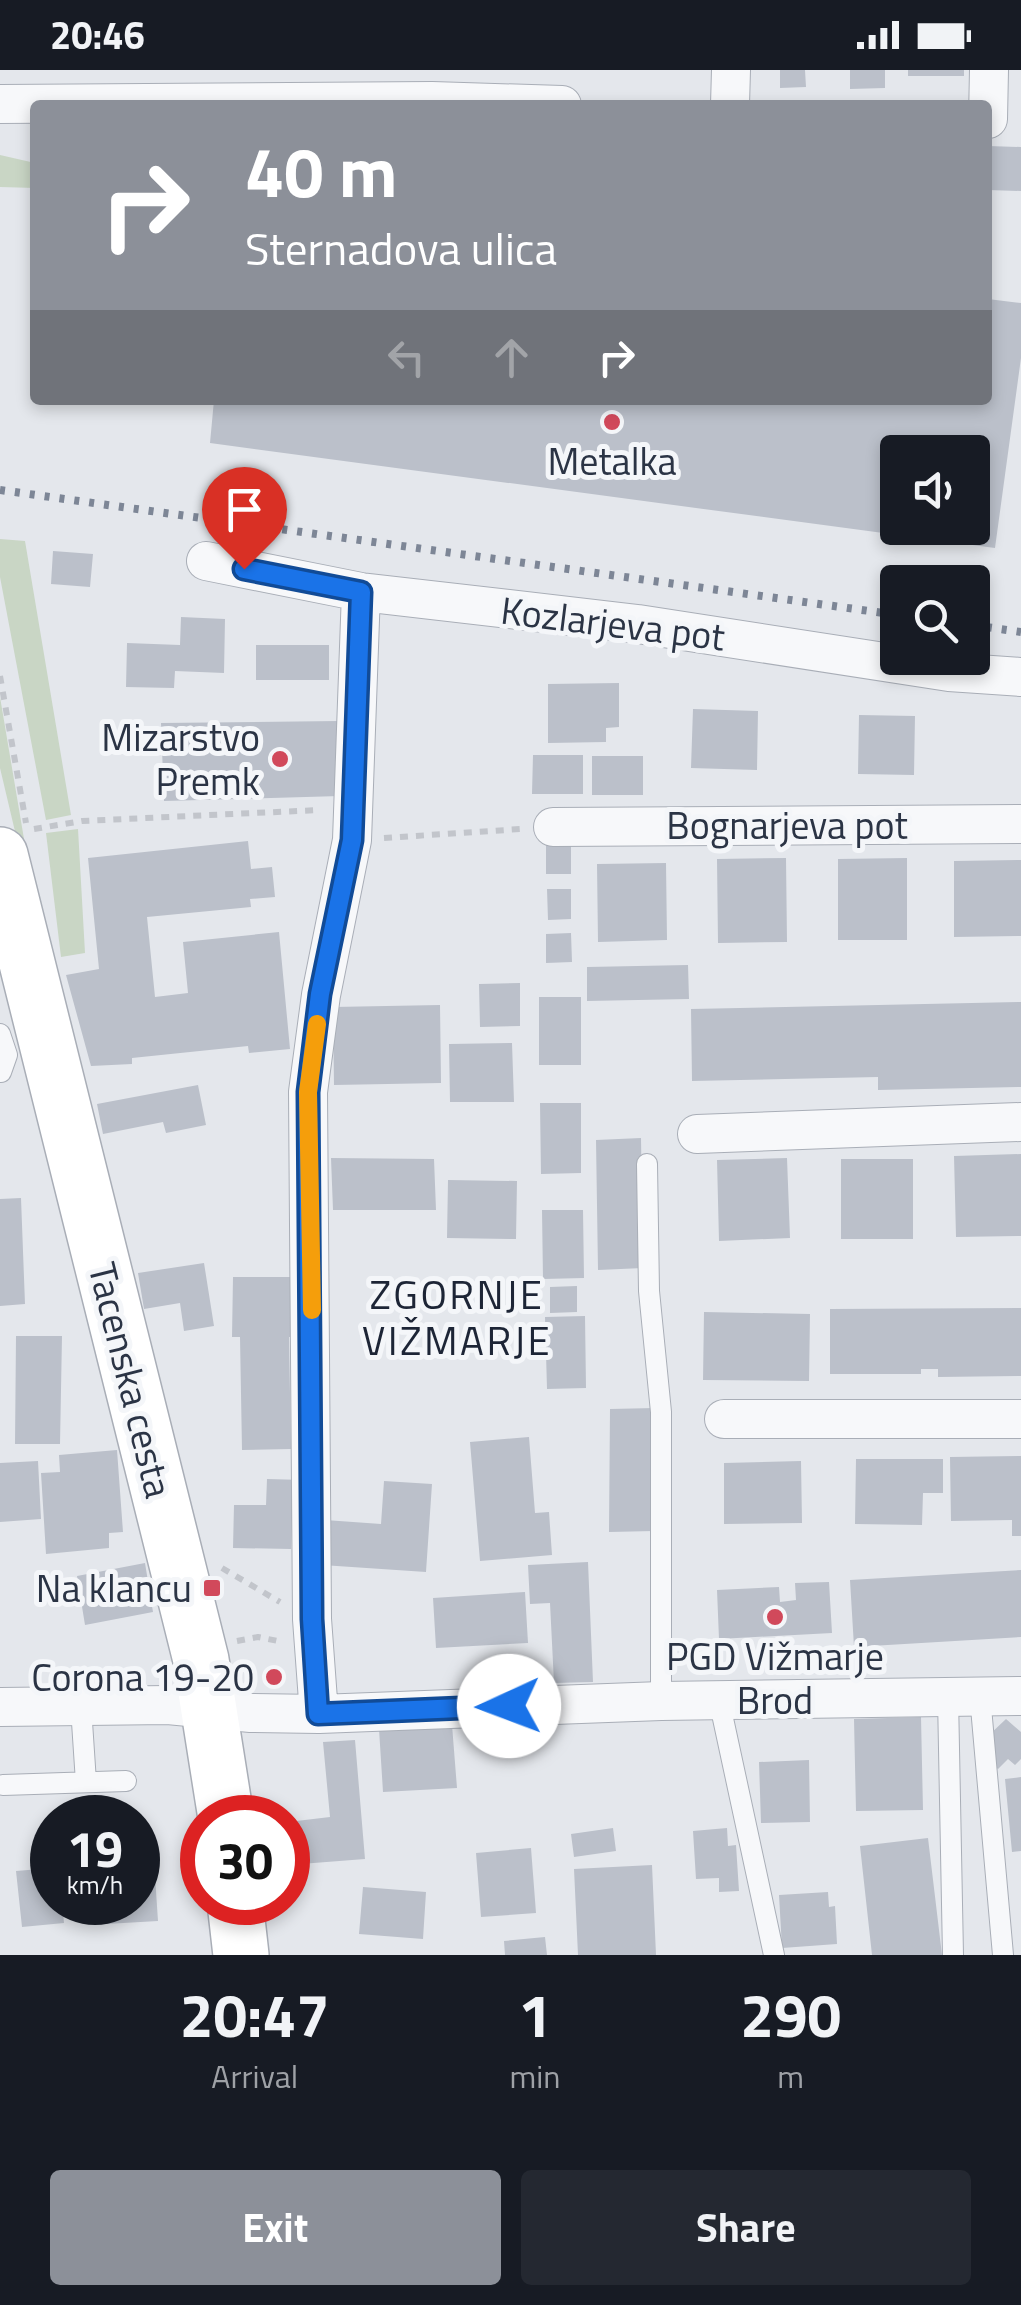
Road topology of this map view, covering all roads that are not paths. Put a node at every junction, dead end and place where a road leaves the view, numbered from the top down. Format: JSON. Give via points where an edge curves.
{"nodes":[{"id":1,"x":732,"y":70,"type":"edge"},
{"id":2,"x":989,"y":70,"type":"edge"},
{"id":3,"x":433,"y":85,"type":"edge"},
{"id":4,"x":231,"y":86,"type":"edge"},
{"id":5,"x":22,"y":93,"type":"edge"},
{"id":6,"x":530,"y":100,"type":"edge"},
{"id":7,"x":730,"y":100,"type":"edge"},
{"id":8,"x":988,"y":100,"type":"edge"},
{"id":9,"x":992,"y":118,"type":"edge"},
{"id":10,"x":1021,"y":120,"type":"edge"},
{"id":11,"x":206,"y":562,"type":"dead end"},
{"id":12,"x":361,"y":592,"type":"junction"},
{"id":13,"x":1021,"y":678,"type":"edge"},
{"id":14,"x":1021,"y":824,"type":"edge"},
{"id":15,"x":553,"y":827,"type":"road end"},
{"id":16,"x":21,"y":843,"type":"edge"},
{"id":17,"x":0,"y":1034,"type":"edge"},
{"id":18,"x":0,"y":1072,"type":"edge"},
{"id":19,"x":1021,"y":1122,"type":"edge"},
{"id":20,"x":697,"y":1134,"type":"dead end"},
{"id":21,"x":646,"y":1164,"type":"dead end"},
{"id":22,"x":724,"y":1419,"type":"dead end"},
{"id":23,"x":1021,"y":1419,"type":"edge"},
{"id":24,"x":964,"y":1696,"type":"junction"},
{"id":25,"x":1021,"y":1696,"type":"edge"},
{"id":26,"x":718,"y":1700,"type":"junction"},
{"id":27,"x":661,"y":1701,"type":"junction"},
{"id":28,"x":0,"y":1707,"type":"edge"},
{"id":29,"x":81,"y":1707,"type":"junction"},
{"id":30,"x":210,"y":1708,"type":"junction"},
{"id":31,"x":318,"y":1714,"type":"junction"},
{"id":32,"x":126,"y":1781,"type":"dead end"},
{"id":33,"x":86,"y":1782,"type":"junction"},
{"id":34,"x":3,"y":1785,"type":"dead end"},
{"id":35,"x":223,"y":1795,"type":"edge"},
{"id":36,"x":238,"y":1925,"type":"edge"},
{"id":37,"x":240,"y":1955,"type":"edge"},
{"id":38,"x":774,"y":1955,"type":"edge"},
{"id":39,"x":953,"y":1955,"type":"edge"},
{"id":40,"x":1003,"y":1955,"type":"edge"}],
"edges":[{"from":1,"to":7,"type":"street"},
{"from":2,"to":8,"type":"street"},
{"from":3,"to":4,"type":"street"},
{"from":3,"to":6,"type":"street"},
{"from":4,"to":5,"type":"street"},
{"from":9,"to":10,"type":"street"},
{"from":11,"to":12,"type":"street","name":"Kozlarjeva pot"},
{"from":12,"to":13,"type":"street","name":"Kozlarjeva pot"},
{"from":12,"to":31,"type":"street","via":[[354,824],[308,1092]]},
{"from":14,"to":15,"type":"street","name":"Bognarjeva pot"},
{"from":16,"to":30,"type":"main road","name":"Tacenska cesta"},
{"from":17,"to":18,"type":"lane","via":[[7,1055]]},
{"from":19,"to":20,"type":"street"},
{"from":21,"to":27,"type":"lane","via":[[649,1291],[662,1412]]},
{"from":22,"to":23,"type":"street"},
{"from":24,"to":25,"type":"street"},
{"from":24,"to":26,"type":"street"},
{"from":24,"to":39,"type":"lane"},
{"from":24,"to":40,"type":"lane"},
{"from":26,"to":27,"type":"street"},
{"from":26,"to":38,"type":"lane"},
{"from":27,"to":31,"type":"street"},
{"from":28,"to":29,"type":"street"},
{"from":29,"to":30,"type":"street"},
{"from":29,"to":33,"type":"lane"},
{"from":30,"to":31,"type":"street"},
{"from":30,"to":35,"type":"main road","name":"Tacenska cesta"},
{"from":32,"to":33,"type":"lane"},
{"from":33,"to":34,"type":"lane"},
{"from":36,"to":37,"type":"main road"}]}
